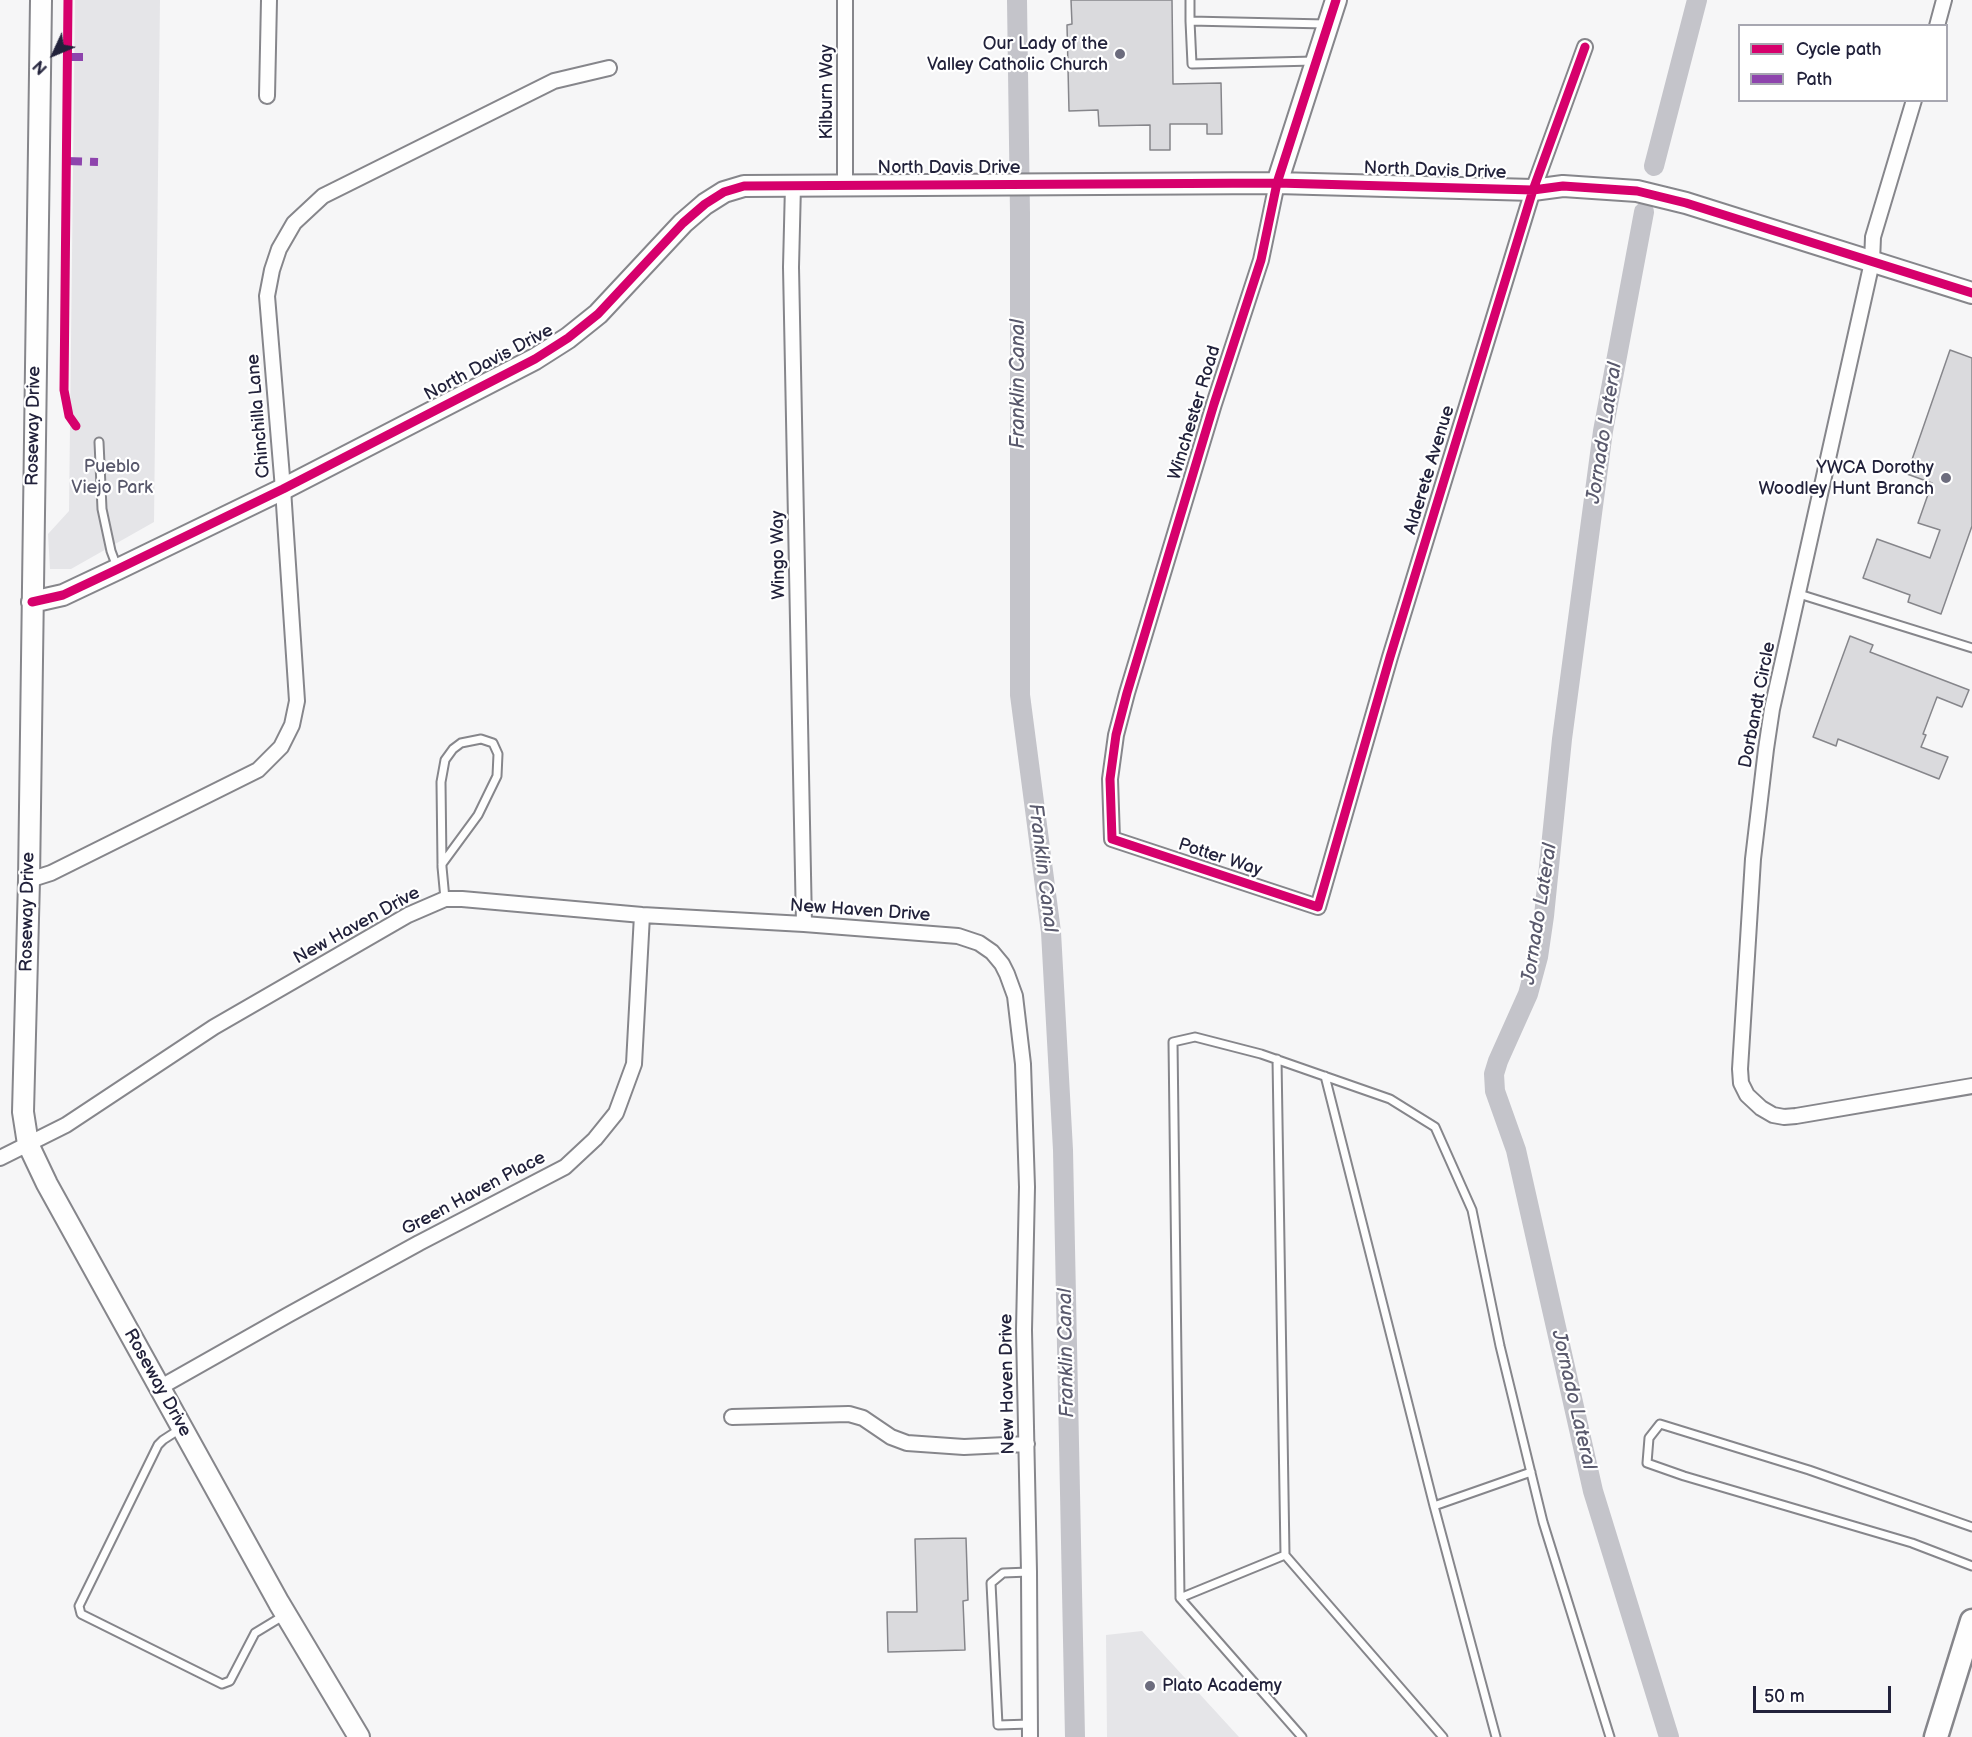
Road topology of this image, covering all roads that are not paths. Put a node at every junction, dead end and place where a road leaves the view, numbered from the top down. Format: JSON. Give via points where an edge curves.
{"nodes":[{"id":1,"x":41,"y":0,"type":"edge"},
{"id":2,"x":269,"y":0,"type":"edge"},
{"id":3,"x":845,"y":0,"type":"edge"},
{"id":4,"x":1190,"y":0,"type":"edge"},
{"id":5,"x":1336,"y":0,"type":"edge"},
{"id":6,"x":1944,"y":0,"type":"edge"},
{"id":7,"x":1190,"y":21,"type":"junction"},
{"id":8,"x":1328,"y":24,"type":"junction"},
{"id":9,"x":1938,"y":24,"type":"edge"},
{"id":10,"x":1585,"y":46,"type":"dead end"},
{"id":11,"x":1316,"y":60,"type":"junction"},
{"id":12,"x":609,"y":68,"type":"dead end"},
{"id":13,"x":267,"y":96,"type":"dead end"},
{"id":14,"x":1913,"y":102,"type":"edge"},
{"id":15,"x":1277,"y":183,"type":"junction"},
{"id":16,"x":793,"y":185,"type":"junction"},
{"id":17,"x":845,"y":185,"type":"junction"},
{"id":18,"x":1533,"y":190,"type":"junction"},
{"id":19,"x":1872,"y":262,"type":"junction"},
{"id":20,"x":1972,"y":293,"type":"edge"},
{"id":21,"x":99,"y":442,"type":"dead end"},
{"id":22,"x":283,"y":489,"type":"junction"},
{"id":23,"x":117,"y":569,"type":"junction"},
{"id":24,"x":1799,"y":594,"type":"junction"},
{"id":25,"x":32,"y":602,"type":"junction"},
{"id":26,"x":1972,"y":648,"type":"edge"},
{"id":27,"x":1112,"y":839,"type":"joint"},
{"id":28,"x":442,"y":864,"type":"junction"},
{"id":29,"x":29,"y":880,"type":"junction"},
{"id":30,"x":445,"y":899,"type":"junction"},
{"id":31,"x":1318,"y":907,"type":"joint"},
{"id":32,"x":642,"y":915,"type":"junction"},
{"id":33,"x":804,"y":924,"type":"junction"},
{"id":34,"x":1277,"y":1059,"type":"junction"},
{"id":35,"x":1325,"y":1076,"type":"junction"},
{"id":36,"x":1972,"y":1086,"type":"edge"},
{"id":37,"x":28,"y":1144,"type":"junction"},
{"id":38,"x":0,"y":1158,"type":"edge"},
{"id":39,"x":159,"y":1388,"type":"junction"},
{"id":40,"x":732,"y":1417,"type":"dead end"},
{"id":41,"x":182,"y":1428,"type":"junction"},
{"id":42,"x":1027,"y":1444,"type":"junction"},
{"id":43,"x":1531,"y":1472,"type":"junction"},
{"id":44,"x":1434,"y":1506,"type":"junction"},
{"id":45,"x":1972,"y":1527,"type":"edge"},
{"id":46,"x":1285,"y":1556,"type":"junction"},
{"id":47,"x":1972,"y":1566,"type":"edge"},
{"id":48,"x":1029,"y":1572,"type":"junction"},
{"id":49,"x":1180,"y":1598,"type":"junction"},
{"id":50,"x":285,"y":1614,"type":"junction"},
{"id":51,"x":1970,"y":1636,"type":"edge"},
{"id":52,"x":1030,"y":1730,"type":"edge"},
{"id":53,"x":359,"y":1737,"type":"edge"},
{"id":54,"x":1302,"y":1737,"type":"edge"},
{"id":55,"x":1443,"y":1737,"type":"edge"},
{"id":56,"x":1496,"y":1737,"type":"edge"},
{"id":57,"x":1610,"y":1737,"type":"edge"},
{"id":58,"x":1936,"y":1737,"type":"edge"}],
"edges":[{"from":1,"to":25,"type":"street","name":"Roseway Drive"},
{"from":2,"to":13,"type":"street"},
{"from":3,"to":17,"type":"street","name":"Kilburn Way"},
{"from":4,"to":7,"type":"lane"},
{"from":5,"to":8,"type":"street","name":"Winchester Road"},
{"from":6,"to":9,"type":"street"},
{"from":7,"to":8,"type":"lane"},
{"from":7,"to":11,"type":"lane","via":[[1192,64]]},
{"from":8,"to":11,"type":"street","name":"Winchester Road"},
{"from":10,"to":18,"type":"street","name":"Alderete Avenue"},
{"from":11,"to":15,"type":"street","name":"Winchester Road"},
{"from":12,"to":22,"type":"street","name":"Chinchilla Lane","via":[[554,81],[322,196],[294,223],[279,249],[267,296]]},
{"from":14,"to":19,"type":"street","name":"Dorbandt Circle","via":[[1873,237]]},
{"from":15,"to":17,"type":"street","name":"North Davis Drive"},
{"from":15,"to":18,"type":"street","name":"North Davis Drive"},
{"from":15,"to":27,"type":"street","name":"Winchester Road","via":[[1261,260],[1116,735],[1110,779]]},
{"from":16,"to":17,"type":"street","name":"North Davis Drive"},
{"from":16,"to":22,"type":"street","name":"North Davis Drive","via":[[744,186],[724,192],[683,223],[598,314],[568,338],[535,359]]},
{"from":16,"to":33,"type":"street","name":"Wingo Way"},
{"from":18,"to":19,"type":"street","name":"North Davis Drive","via":[[1563,186],[1637,191]]},
{"from":18,"to":31,"type":"street","name":"Alderete Avenue"},
{"from":19,"to":20,"type":"street","name":"North Davis Drive"},
{"from":19,"to":24,"type":"street","name":"Dorbandt Circle"},
{"from":21,"to":23,"type":"lane","via":[[102,509]]},
{"from":22,"to":23,"type":"street","name":"North Davis Drive"},
{"from":22,"to":29,"type":"street","name":"Chinchilla Lane","via":[[297,701],[292,725],[281,747],[258,770],[51,873]]},
{"from":23,"to":25,"type":"street","name":"North Davis Drive","via":[[63,595]]},
{"from":24,"to":26,"type":"lane"},
{"from":24,"to":36,"type":"street","name":"Dorbandt Circle","via":[[1766,748],[1748,922],[1741,1083],[1761,1108],[1784,1117]]},
{"from":25,"to":29,"type":"street","name":"Roseway Drive"},
{"from":27,"to":31,"type":"street","name":"Potter Way"},
{"from":28,"to":28,"type":"lane","via":[[441,782],[446,760],[461,743],[481,739],[493,743],[498,754],[497,777],[478,815]]},
{"from":28,"to":30,"type":"lane"},
{"from":29,"to":37,"type":"street","name":"Roseway Drive","via":[[22,1112]]},
{"from":30,"to":32,"type":"street","name":"New Haven Drive"},
{"from":30,"to":37,"type":"street","name":"New Haven Drive","via":[[408,915],[225,1021],[66,1125]]},
{"from":32,"to":33,"type":"street","name":"New Haven Drive"},
{"from":32,"to":39,"type":"street","name":"Green Haven Place","via":[[634,1064],[616,1113],[595,1140],[565,1167],[338,1287]]},
{"from":33,"to":42,"type":"street","name":"New Haven Drive","via":[[958,936],[992,952],[1007,974],[1015,996],[1023,1064]]},
{"from":34,"to":35,"type":"lane"},
{"from":34,"to":46,"type":"lane"},
{"from":34,"to":49,"type":"lane","via":[[1195,1037],[1173,1042]]},
{"from":35,"to":43,"type":"lane","via":[[1390,1099],[1435,1127],[1472,1210]]},
{"from":35,"to":44,"type":"lane"},
{"from":37,"to":38,"type":"street","name":"New Haven Drive"},
{"from":37,"to":39,"type":"street","name":"Roseway Drive"},
{"from":39,"to":41,"type":"street","name":"Roseway Drive"},
{"from":40,"to":42,"type":"street","via":[[849,1414],[907,1443],[964,1447]]},
{"from":41,"to":50,"type":"street","name":"Roseway Drive"},
{"from":41,"to":50,"type":"lane","via":[[158,1445],[79,1606],[81,1614],[222,1684],[230,1681],[255,1633]]},
{"from":42,"to":48,"type":"street","name":"New Haven Drive"},
{"from":43,"to":44,"type":"lane"},
{"from":43,"to":57,"type":"lane"},
{"from":44,"to":56,"type":"lane"},
{"from":45,"to":47,"type":"lane","via":[[1809,1470],[1660,1425],[1649,1438],[1647,1463],[1912,1543]]},
{"from":46,"to":49,"type":"lane"},
{"from":46,"to":55,"type":"lane"},
{"from":48,"to":52,"type":"street","name":"New Haven Drive"},
{"from":48,"to":52,"type":"lane","via":[[1003,1573],[991,1583],[998,1725]]},
{"from":49,"to":54,"type":"lane"},
{"from":50,"to":53,"type":"street","name":"Roseway Drive"},
{"from":51,"to":58,"type":"main road"}]}
